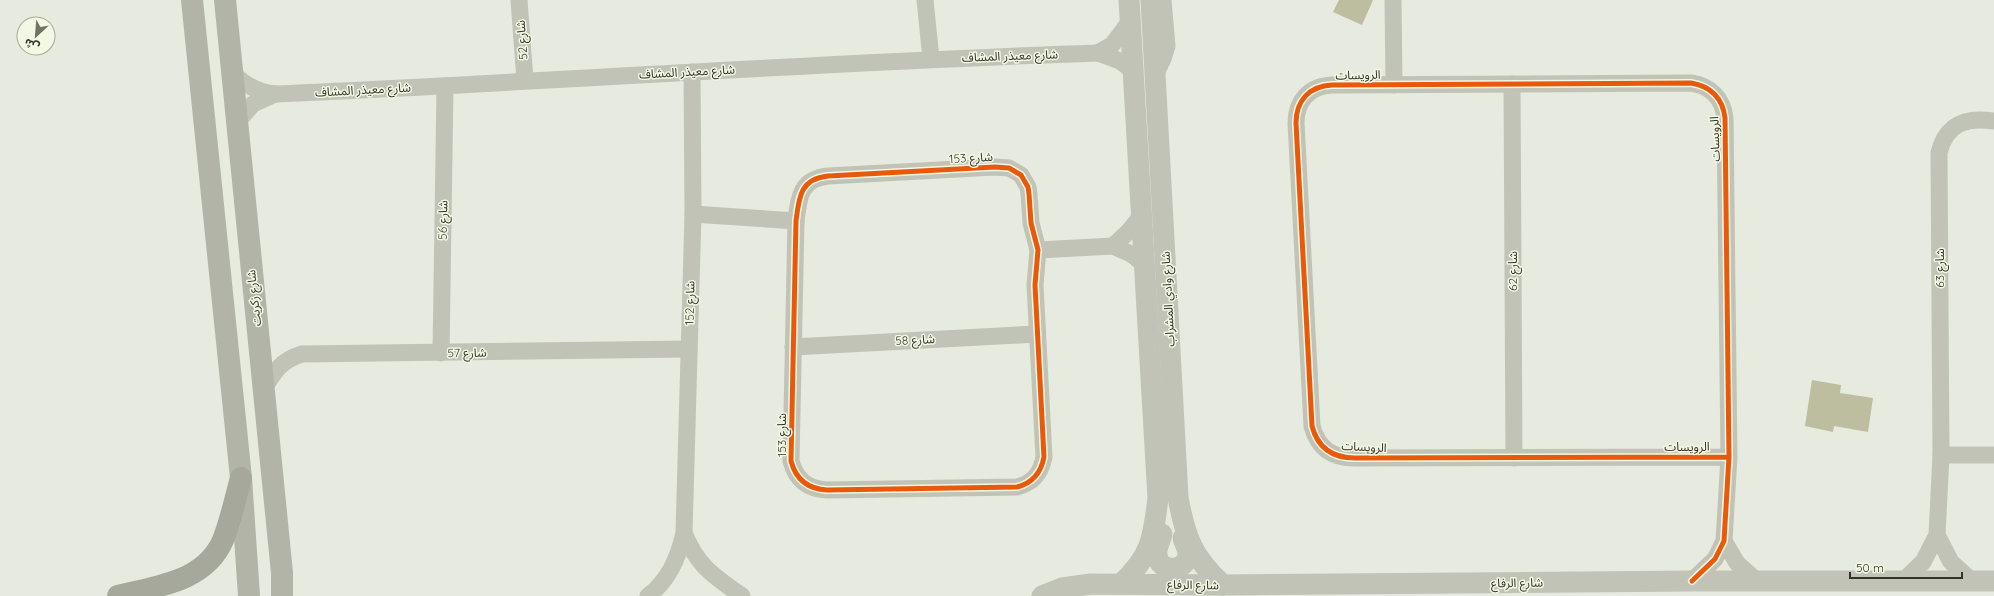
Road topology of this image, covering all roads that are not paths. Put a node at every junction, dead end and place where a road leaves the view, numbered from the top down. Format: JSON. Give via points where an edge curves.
{"nodes":[{"id":1,"x":192,"y":0,"type":"edge"},
{"id":2,"x":225,"y":0,"type":"edge"},
{"id":3,"x":519,"y":0,"type":"edge"},
{"id":4,"x":925,"y":0,"type":"edge"},
{"id":5,"x":1129,"y":0,"type":"edge"},
{"id":6,"x":1151,"y":0,"type":"edge"},
{"id":7,"x":1163,"y":0,"type":"edge"},
{"id":8,"x":1393,"y":0,"type":"edge"},
{"id":9,"x":1130,"y":21,"type":"junction"},
{"id":10,"x":1098,"y":53,"type":"junction"},
{"id":11,"x":931,"y":59,"type":"junction"},
{"id":12,"x":1133,"y":71,"type":"junction"},
{"id":13,"x":232,"y":72,"type":"junction"},
{"id":14,"x":692,"y":72,"type":"junction"},
{"id":15,"x":1156,"y":73,"type":"junction"},
{"id":16,"x":525,"y":80,"type":"junction"},
{"id":17,"x":1512,"y":84,"type":"junction"},
{"id":18,"x":1394,"y":85,"type":"junction"},
{"id":19,"x":446,"y":87,"type":"junction"},
{"id":20,"x":275,"y":94,"type":"junction"},
{"id":21,"x":1994,"y":121,"type":"edge"},
{"id":22,"x":236,"y":122,"type":"junction"},
{"id":23,"x":692,"y":214,"type":"junction"},
{"id":24,"x":1141,"y":216,"type":"junction"},
{"id":25,"x":796,"y":221,"type":"junction"},
{"id":26,"x":1113,"y":246,"type":"junction"},
{"id":27,"x":1038,"y":250,"type":"junction"},
{"id":28,"x":1144,"y":264,"type":"junction"},
{"id":29,"x":1037,"y":334,"type":"junction"},
{"id":30,"x":793,"y":347,"type":"junction"},
{"id":31,"x":689,"y":349,"type":"junction"},
{"id":32,"x":441,"y":353,"type":"junction"},
{"id":33,"x":263,"y":391,"type":"junction"},
{"id":34,"x":1941,"y":455,"type":"junction"},
{"id":35,"x":1994,"y":455,"type":"edge"},
{"id":36,"x":1729,"y":456,"type":"junction"},
{"id":37,"x":1514,"y":458,"type":"junction"},
{"id":38,"x":241,"y":478,"type":"junction"},
{"id":39,"x":1158,"y":498,"type":"junction"},
{"id":40,"x":1178,"y":498,"type":"junction"},
{"id":41,"x":684,"y":533,"type":"junction"},
{"id":42,"x":1937,"y":535,"type":"junction"},
{"id":43,"x":1724,"y":540,"type":"junction"},
{"id":44,"x":1692,"y":581,"type":"junction"},
{"id":45,"x":1757,"y":581,"type":"junction"},
{"id":46,"x":1903,"y":581,"type":"junction"},
{"id":47,"x":1972,"y":581,"type":"junction"},
{"id":48,"x":1994,"y":581,"type":"edge"},
{"id":49,"x":1121,"y":584,"type":"junction"},
{"id":50,"x":1223,"y":585,"type":"junction"},
{"id":51,"x":282,"y":587,"type":"edge"},
{"id":52,"x":248,"y":589,"type":"edge"},
{"id":53,"x":118,"y":596,"type":"edge"},
{"id":54,"x":648,"y":596,"type":"edge"},
{"id":55,"x":742,"y":596,"type":"edge"},
{"id":56,"x":1042,"y":596,"type":"edge"}],
"edges":[{"from":1,"to":38,"type":"main road"},
{"from":2,"to":13,"type":"main road","name":"شارع زكريت"},
{"from":3,"to":16,"type":"street","name":"شارع 52"},
{"from":4,"to":11,"type":"street"},
{"from":5,"to":9,"type":"street","name":"شارع وادي المشراب"},
{"from":6,"to":15,"type":"street","name":"شارع وادي المشراب"},
{"from":7,"to":15,"type":"street","via":[[1167,46],[1166,54]]},
{"from":8,"to":18,"type":"street","name":"الرويسات"},
{"from":9,"to":10,"type":"street","via":[[1112,45]]},
{"from":9,"to":12,"type":"street","name":"شارع وادي المشراب"},
{"from":10,"to":11,"type":"street","name":"شارع معيذر المشاف"},
{"from":10,"to":12,"type":"street","name":"شارع معيذر المشاف","via":[[1120,61]]},
{"from":11,"to":14,"type":"street","name":"شارع معيذر المشاف"},
{"from":12,"to":24,"type":"street","name":"شارع وادي المشراب"},
{"from":13,"to":20,"type":"street","name":"شارع معيذر المشاف","via":[[256,90]]},
{"from":13,"to":22,"type":"main road","name":"شارع زكريت"},
{"from":14,"to":16,"type":"street","name":"شارع معيذر المشاف"},
{"from":14,"to":23,"type":"street","name":"شارع 152"},
{"from":15,"to":40,"type":"street","name":"شارع وادي المشراب"},
{"from":16,"to":19,"type":"street","name":"شارع معيذر المشاف"},
{"from":17,"to":18,"type":"street","name":"الرويسات"},
{"from":17,"to":36,"type":"street","name":"الرويسات","via":[[1692,83],[1713,92],[1722,104],[1726,118]]},
{"from":17,"to":37,"type":"street","name":"شارع 62"},
{"from":18,"to":37,"type":"street","name":"الرويسات","via":[[1324,86],[1310,91],[1297,108],[1297,147],[1314,434],[1330,453],[1346,458]]},
{"from":19,"to":20,"type":"street","name":"شارع معيذر المشاف"},
{"from":19,"to":32,"type":"street","name":"شارع 56"},
{"from":20,"to":22,"type":"street","name":"شارع معيذر المشاف","via":[[253,104]]},
{"from":21,"to":34,"type":"street","name":"شارع 63","via":[[1976,120],[1961,123],[1944,138],[1939,153]]},
{"from":22,"to":33,"type":"main road","name":"شارع زكريت"},
{"from":23,"to":25,"type":"street"},
{"from":23,"to":31,"type":"street","name":"شارع 152"},
{"from":24,"to":26,"type":"street"},
{"from":24,"to":28,"type":"street","name":"شارع وادي المشراب"},
{"from":25,"to":27,"type":"street","name":"شارع 153","via":[[802,191],[810,182],[822,176],[1002,167],[1016,171],[1028,187],[1031,222]]},
{"from":25,"to":30,"type":"street","name":"شارع 153"},
{"from":26,"to":27,"type":"street"},
{"from":26,"to":28,"type":"street","via":[[1131,254]]},
{"from":27,"to":29,"type":"street","name":"شارع 153","via":[[1034,285]]},
{"from":28,"to":39,"type":"street","name":"شارع وادي المشراب"},
{"from":29,"to":30,"type":"street","name":"شارع 58"},
{"from":29,"to":30,"type":"street","name":"شارع 153","via":[[1044,457],[1036,477],[1017,487],[827,490],[810,487],[797,477],[791,461]]},
{"from":31,"to":32,"type":"street","name":"شارع 57"},
{"from":31,"to":41,"type":"street","name":"شارع 152"},
{"from":32,"to":33,"type":"street","name":"شارع 57","via":[[302,354],[280,365]]},
{"from":33,"to":51,"type":"main road","name":"شارع زكريت"},
{"from":34,"to":35,"type":"street"},
{"from":34,"to":42,"type":"street","name":"شارع 63"},
{"from":36,"to":37,"type":"street","name":"الرويسات"},
{"from":36,"to":43,"type":"street","name":"الرويسات"},
{"from":38,"to":52,"type":"main road"},
{"from":38,"to":53,"type":"main road","via":[[223,539],[212,560],[182,579]]},
{"from":39,"to":40,"type":"street","via":[[1163,524],[1157,554],[1161,564],[1171,569],[1181,566],[1188,552],[1180,530]]},
{"from":39,"to":49,"type":"street","name":"شارع وادي المشراب","via":[[1154,533],[1147,552],[1136,569]]},
{"from":40,"to":50,"type":"street","name":"شارع وادي المشراب","via":[[1187,534],[1196,556]]},
{"from":41,"to":54,"type":"street","name":"شارع 152","via":[[674,566]]},
{"from":41,"to":55,"type":"street","name":"شارع 152","via":[[701,564]]},
{"from":42,"to":46,"type":"street","name":"شارع 63","via":[[1923,562]]},
{"from":42,"to":47,"type":"street","via":[[1951,562]]},
{"from":43,"to":44,"type":"street","name":"الرويسات","via":[[1712,563]]},
{"from":43,"to":45,"type":"street","via":[[1737,563]]},
{"from":44,"to":45,"type":"street","name":"شارع الرفاع"},
{"from":44,"to":50,"type":"street","name":"شارع الرفاع"},
{"from":45,"to":46,"type":"street","name":"شارع الرفاع"},
{"from":46,"to":47,"type":"street","name":"شارع الرفاع"},
{"from":47,"to":48,"type":"street","name":"شارع الرفاع"},
{"from":49,"to":50,"type":"street","name":"شارع الرفاع"},
{"from":49,"to":56,"type":"street","name":"شارع الرفاع","via":[[1076,585]]},
{"from":51,"to":52,"type":"main road","via":[[266,593]]}]}
